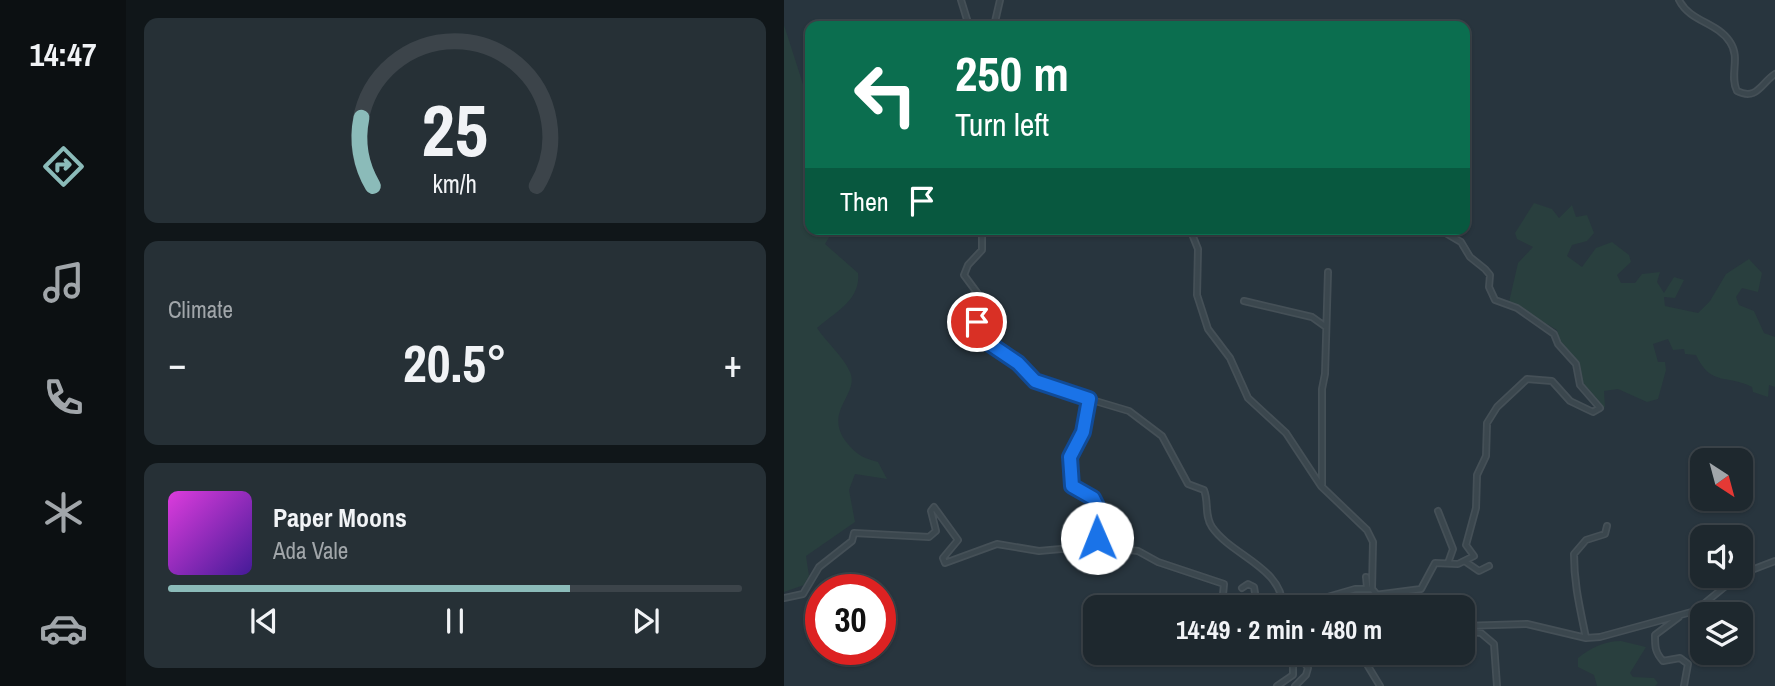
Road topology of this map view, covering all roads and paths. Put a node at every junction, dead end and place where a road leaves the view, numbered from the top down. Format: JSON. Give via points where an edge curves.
{"nodes":[{"id":1,"x":961,"y":0,"type":"edge"},
{"id":2,"x":1000,"y":0,"type":"edge"},
{"id":3,"x":1679,"y":0,"type":"edge"},
{"id":4,"x":967,"y":21,"type":"edge"},
{"id":5,"x":994,"y":21,"type":"edge"},
{"id":6,"x":1775,"y":74,"type":"edge"},
{"id":7,"x":982,"y":235,"type":"edge"},
{"id":8,"x":1192,"y":235,"type":"edge"},
{"id":9,"x":1449,"y":235,"type":"edge"},
{"id":10,"x":1328,"y":272,"type":"dead end"},
{"id":11,"x":1244,"y":301,"type":"dead end"},
{"id":12,"x":1326,"y":327,"type":"junction"},
{"id":13,"x":1089,"y":399,"type":"junction"},
{"id":14,"x":1321,"y":486,"type":"junction"},
{"id":15,"x":1438,"y":511,"type":"dead end"},
{"id":16,"x":1607,"y":526,"type":"dead end"},
{"id":17,"x":1094,"y":546,"type":"junction"},
{"id":18,"x":1775,"y":561,"type":"edge"},
{"id":19,"x":1465,"y":562,"type":"junction"},
{"id":20,"x":1448,"y":563,"type":"junction"},
{"id":21,"x":1489,"y":566,"type":"dead end"},
{"id":22,"x":1753,"y":570,"type":"edge"},
{"id":23,"x":1366,"y":577,"type":"dead end"},
{"id":24,"x":1242,"y":587,"type":"dead end"},
{"id":25,"x":1724,"y":588,"type":"edge"},
{"id":26,"x":1224,"y":595,"type":"edge"},
{"id":27,"x":1254,"y":595,"type":"edge"},
{"id":28,"x":1282,"y":595,"type":"edge"},
{"id":29,"x":1373,"y":595,"type":"edge"},
{"id":30,"x":1374,"y":595,"type":"edge"},
{"id":31,"x":1386,"y":595,"type":"edge"},
{"id":32,"x":784,"y":598,"type":"edge"},
{"id":33,"x":1679,"y":617,"type":"junction"},
{"id":34,"x":1475,"y":627,"type":"edge"},
{"id":35,"x":1475,"y":631,"type":"edge"},
{"id":36,"x":1586,"y":638,"type":"junction"},
{"id":37,"x":1294,"y":665,"type":"edge"},
{"id":38,"x":1305,"y":665,"type":"edge"},
{"id":39,"x":1367,"y":665,"type":"edge"},
{"id":40,"x":1277,"y":686,"type":"edge"},
{"id":41,"x":1295,"y":686,"type":"edge"},
{"id":42,"x":1380,"y":686,"type":"edge"},
{"id":43,"x":1497,"y":686,"type":"edge"},
{"id":44,"x":1684,"y":686,"type":"edge"}],
"edges":[{"from":1,"to":4,"type":"street"},
{"from":2,"to":5,"type":"street"},
{"from":3,"to":6,"type":"street","via":[[1693,17],[1718,29],[1732,45],[1737,90],[1746,95],[1758,92]]},
{"from":7,"to":13,"type":"street","via":[[982,250],[964,275],[981,298],[976,330],[981,338],[1035,381]]},
{"from":8,"to":14,"type":"street","via":[[1198,249],[1197,295],[1208,329],[1230,358],[1248,398],[1286,433]]},
{"from":9,"to":19,"type":"street","via":[[1490,275],[1495,300],[1517,308],[1554,334],[1576,363],[1580,385],[1600,408],[1593,412],[1570,401],[1552,381],[1527,380],[1497,407],[1487,423],[1486,456],[1478,475],[1476,508],[1466,545],[1474,556]]},
{"from":10,"to":12,"type":"street"},
{"from":11,"to":12,"type":"street","via":[[1312,317]]},
{"from":12,"to":14,"type":"street"},
{"from":13,"to":17,"type":"street","via":[[1083,432],[1069,466],[1072,486],[1093,498],[1097,506]]},
{"from":13,"to":28,"type":"street","via":[[1129,411],[1162,436],[1186,481],[1204,490],[1214,530],[1271,577]]},
{"from":14,"to":30,"type":"street","via":[[1367,530],[1373,542]]},
{"from":15,"to":20,"type":"street","via":[[1453,549]]},
{"from":16,"to":36,"type":"street","via":[[1605,534],[1586,540],[1574,554],[1574,587]]},
{"from":17,"to":26,"type":"street","via":[[1138,551],[1220,582],[1226,587]]},
{"from":17,"to":32,"type":"street","via":[[1039,551],[997,544],[945,563],[943,558],[958,540],[934,507],[936,531],[929,537],[853,533],[852,541],[818,567],[803,594]]},
{"from":18,"to":22,"type":"street"},
{"from":19,"to":20,"type":"street"},
{"from":19,"to":21,"type":"street","via":[[1479,571]]},
{"from":20,"to":31,"type":"street","via":[[1435,564],[1421,589]]},
{"from":23,"to":29,"type":"street"},
{"from":24,"to":27,"type":"street","via":[[1251,584]]},
{"from":25,"to":33,"type":"street","via":[[1695,611]]},
{"from":33,"to":36,"type":"street"},
{"from":33,"to":44,"type":"street","via":[[1655,635],[1655,644],[1663,661],[1680,658],[1688,664]]},
{"from":34,"to":36,"type":"street","via":[[1527,624]]},
{"from":35,"to":43,"type":"street","via":[[1494,643]]},
{"from":37,"to":40,"type":"street","via":[[1293,675]]},
{"from":38,"to":41,"type":"street","via":[[1306,675]]},
{"from":39,"to":42,"type":"street"}]}
